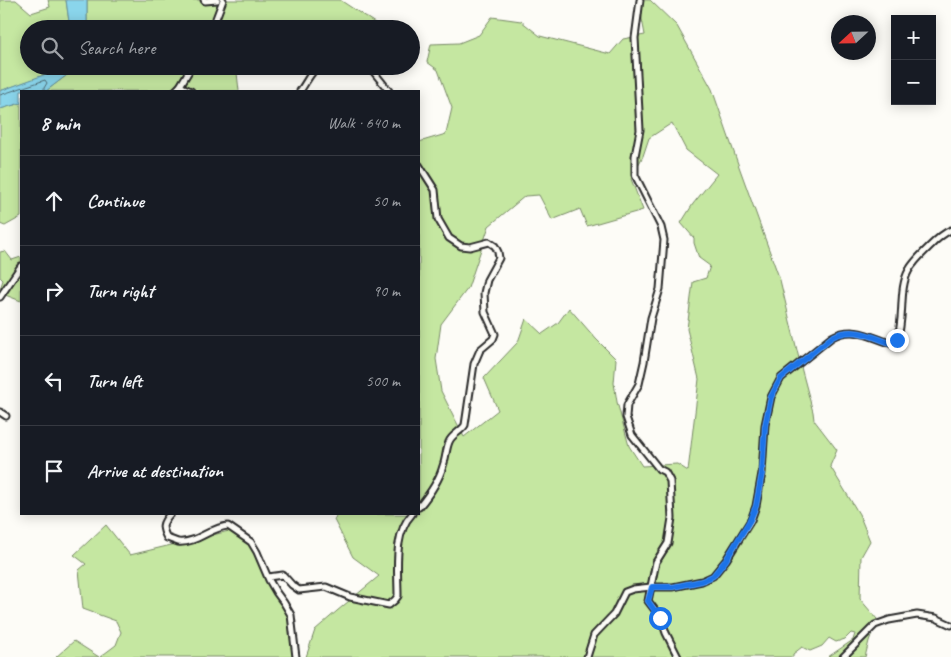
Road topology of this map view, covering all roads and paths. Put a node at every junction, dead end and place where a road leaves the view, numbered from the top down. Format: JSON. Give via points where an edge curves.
{"nodes":[{"id":1,"x":204,"y":0,"type":"edge"},
{"id":2,"x":218,"y":0,"type":"edge"},
{"id":3,"x":224,"y":0,"type":"edge"},
{"id":4,"x":640,"y":0,"type":"edge"},
{"id":5,"x":216,"y":20,"type":"edge"},
{"id":6,"x":187,"y":75,"type":"edge"},
{"id":7,"x":311,"y":75,"type":"edge"},
{"id":8,"x":376,"y":75,"type":"edge"},
{"id":9,"x":180,"y":86,"type":"junction"},
{"id":10,"x":175,"y":90,"type":"edge"},
{"id":11,"x":189,"y":90,"type":"edge"},
{"id":12,"x":301,"y":90,"type":"edge"},
{"id":13,"x":388,"y":90,"type":"edge"},
{"id":14,"x":420,"y":167,"type":"edge"},
{"id":15,"x":951,"y":230,"type":"edge"},
{"id":16,"x":20,"y":267,"type":"edge"},
{"id":17,"x":0,"y":297,"type":"edge"},
{"id":18,"x":0,"y":412,"type":"edge"},
{"id":19,"x":6,"y":416,"type":"dead end"},
{"id":20,"x":420,"y":506,"type":"edge"},
{"id":21,"x":169,"y":515,"type":"edge"},
{"id":22,"x":411,"y":515,"type":"edge"},
{"id":23,"x":268,"y":577,"type":"junction"},
{"id":24,"x":652,"y":587,"type":"junction"},
{"id":25,"x":951,"y":625,"type":"edge"},
{"id":26,"x":296,"y":657,"type":"edge"},
{"id":27,"x":587,"y":657,"type":"edge"},
{"id":28,"x":678,"y":657,"type":"edge"},
{"id":29,"x":843,"y":657,"type":"edge"}],
"edges":[{"from":1,"to":2,"type":"street"},
{"from":3,"to":5,"type":"street"},
{"from":4,"to":24,"type":"street","via":[[635,38],[640,130],[636,175],[664,240],[660,289],[651,318],[644,362],[638,384],[627,405],[626,417],[632,435],[670,481],[670,531],[668,542],[656,562]]},
{"from":6,"to":9,"type":"street"},
{"from":7,"to":12,"type":"street"},
{"from":8,"to":13,"type":"street"},
{"from":9,"to":10,"type":"street"},
{"from":9,"to":11,"type":"street"},
{"from":14,"to":20,"type":"street","via":[[435,190],[438,219],[449,238],[461,246],[470,247],[489,242],[498,252],[484,293],[485,312],[495,334],[480,350],[474,364],[463,429],[449,442],[433,489]]},
{"from":15,"to":24,"type":"street","via":[[918,257],[908,271],[897,340],[890,343],[860,333],[840,332],[781,378],[768,405],[756,506],[726,560],[713,576],[673,587]]},
{"from":16,"to":17,"type":"street"},
{"from":18,"to":19,"type":"street"},
{"from":21,"to":23,"type":"street","via":[[163,524],[163,531],[167,538],[179,542],[228,526],[250,542]]},
{"from":22,"to":23,"type":"street","via":[[399,542],[398,596],[389,605],[350,596],[326,586],[299,590],[283,575]]},
{"from":23,"to":26,"type":"street","via":[[291,615]]},
{"from":24,"to":27,"type":"street","via":[[625,592],[614,614],[594,635]]},
{"from":24,"to":28,"type":"street","via":[[648,601],[660,618]]},
{"from":25,"to":29,"type":"street","via":[[917,615],[889,620],[875,625]]}]}
